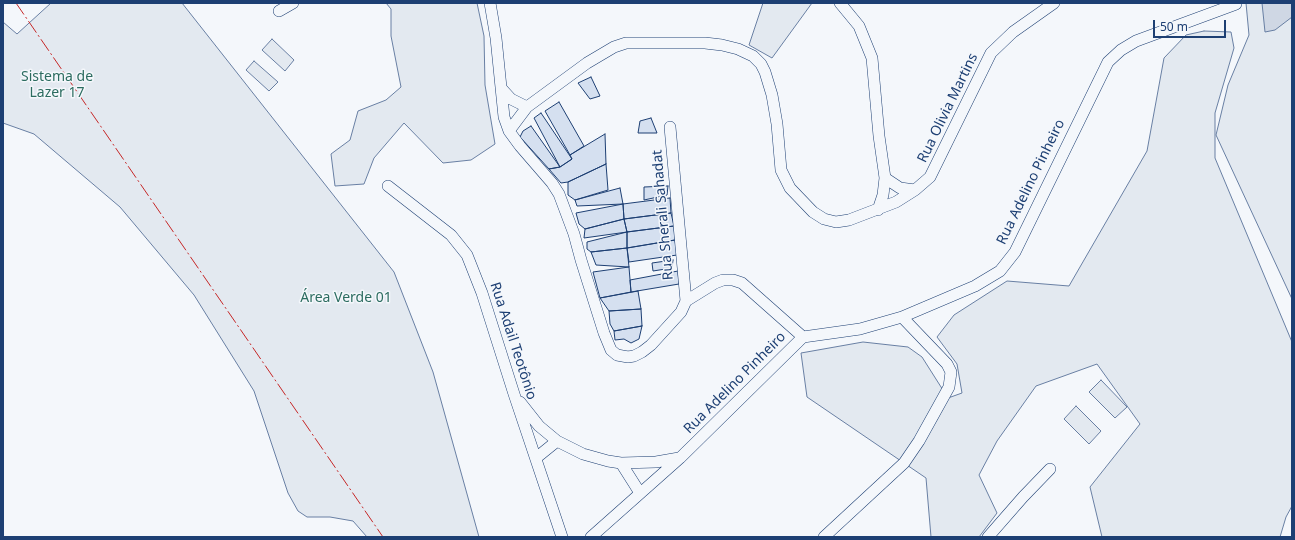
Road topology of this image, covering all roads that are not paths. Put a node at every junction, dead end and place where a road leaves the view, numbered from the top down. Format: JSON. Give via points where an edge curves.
{"nodes":[{"id":1,"x":293,"y":3,"type":"edge"},
{"id":2,"x":490,"y":3,"type":"edge"},
{"id":3,"x":840,"y":3,"type":"edge"},
{"id":4,"x":1054,"y":3,"type":"edge"},
{"id":5,"x":1236,"y":4,"type":"dead end"},
{"id":6,"x":279,"y":11,"type":"dead end"},
{"id":7,"x":500,"y":88,"type":"junction"},
{"id":8,"x":527,"y":107,"type":"junction"},
{"id":9,"x":670,"y":127,"type":"dead end"},
{"id":10,"x":509,"y":131,"type":"junction"},
{"id":11,"x":885,"y":178,"type":"junction"},
{"id":12,"x":388,"y":186,"type":"dead end"},
{"id":13,"x":915,"y":190,"type":"junction"},
{"id":14,"x":878,"y":210,"type":"junction"},
{"id":15,"x":686,"y":301,"type":"junction"},
{"id":16,"x":902,"y":317,"type":"junction"},
{"id":17,"x":803,"y":337,"type":"junction"},
{"id":18,"x":514,"y":394,"type":"junction"},
{"id":19,"x":557,"y":441,"type":"junction"},
{"id":20,"x":536,"y":458,"type":"junction"},
{"id":21,"x":680,"y":458,"type":"junction"},
{"id":22,"x":621,"y":463,"type":"junction"},
{"id":23,"x":1050,"y":469,"type":"dead end"},
{"id":24,"x":640,"y":493,"type":"junction"},
{"id":25,"x":562,"y":537,"type":"edge"},
{"id":26,"x":591,"y":537,"type":"edge"},
{"id":27,"x":824,"y":537,"type":"edge"},
{"id":28,"x":988,"y":537,"type":"edge"}],
"edges":[{"from":1,"to":6,"type":"street"},
{"from":2,"to":7,"type":"street"},
{"from":3,"to":11,"type":"street","via":[[859,26],[872,58]]},
{"from":4,"to":13,"type":"street","name":"Rua Olivia Martins","via":[[1013,32],[991,54],[930,177]]},
{"from":5,"to":16,"type":"street","name":"Rua Adelino Pinheiro","via":[[1136,41],[1108,62],[1015,252],[1000,271],[976,286]]},
{"from":7,"to":8,"type":"street","via":[[510,99]]},
{"from":7,"to":10,"type":"street","via":[[504,117]]},
{"from":8,"to":10,"type":"street","name":"Rua Olivia Martins"},
{"from":8,"to":14,"type":"street","name":"Rua Olivia Martins","via":[[599,55],[626,43],[705,43],[738,49],[753,56],[765,72],[777,124],[781,170],[790,188],[813,212],[824,219],[836,222]]},
{"from":9,"to":15,"type":"street","name":"Rua Sherali Sahadat"},
{"from":10,"to":15,"type":"street","via":[[559,194],[611,350],[623,357],[642,352],[681,312]]},
{"from":11,"to":13,"type":"street","via":[[900,188]]},
{"from":11,"to":14,"type":"street"},
{"from":12,"to":18,"type":"street","name":"Rua Adail Teotônio","via":[[451,235],[467,255],[482,293]]},
{"from":13,"to":14,"type":"street","name":"Rua Olivia Martins"},
{"from":15,"to":17,"type":"street","via":[[715,283],[733,280],[742,283]]},
{"from":16,"to":17,"type":"street","name":"Rua Adelino Pinheiro","via":[[860,329]]},
{"from":16,"to":27,"type":"street","via":[[947,364],[951,372],[949,387],[919,441],[904,462]]},
{"from":17,"to":21,"type":"street","name":"Rua Adelino Pinheiro"},
{"from":18,"to":19,"type":"street","via":[[538,426]]},
{"from":18,"to":20,"type":"street","name":"Rua Adail Teotônio"},
{"from":19,"to":20,"type":"street"},
{"from":19,"to":22,"type":"street","via":[[583,454]]},
{"from":20,"to":25,"type":"street","name":"Rua Adail Teotônio"},
{"from":21,"to":22,"type":"street"},
{"from":21,"to":24,"type":"street","name":"Rua Adelino Pinheiro"},
{"from":22,"to":24,"type":"street"},
{"from":23,"to":28,"type":"street"},
{"from":24,"to":26,"type":"street","name":"Rua Adelino Pinheiro"}]}
